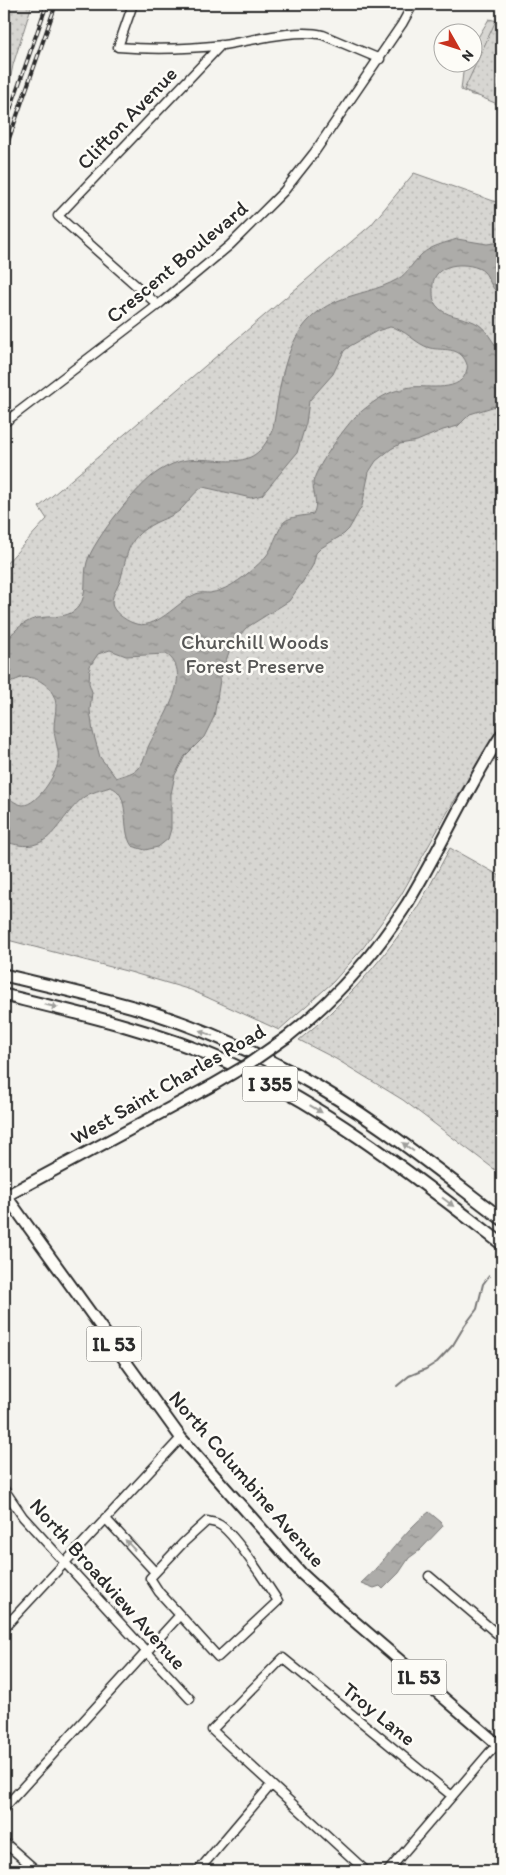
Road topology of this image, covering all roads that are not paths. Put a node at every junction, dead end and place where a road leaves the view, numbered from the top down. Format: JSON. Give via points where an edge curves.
{"nodes":[{"id":1,"x":133,"y":4,"type":"edge"},
{"id":2,"x":413,"y":4,"type":"edge"},
{"id":3,"x":221,"y":45,"type":"junction"},
{"id":4,"x":380,"y":58,"type":"junction"},
{"id":5,"x":158,"y":305,"type":"junction"},
{"id":6,"x":4,"y":423,"type":"edge"},
{"id":7,"x":502,"y":734,"type":"edge"},
{"id":8,"x":4,"y":975,"type":"edge"},
{"id":9,"x":4,"y":995,"type":"edge"},
{"id":10,"x":4,"y":1195,"type":"edge"},
{"id":11,"x":502,"y":1219,"type":"edge"},
{"id":12,"x":502,"y":1244,"type":"edge"},
{"id":13,"x":181,"y":1438,"type":"junction"},
{"id":14,"x":4,"y":1489,"type":"edge"},
{"id":15,"x":502,"y":1500,"type":"edge"},
{"id":16,"x":502,"y":1511,"type":"edge"},
{"id":17,"x":105,"y":1518,"type":"junction"},
{"id":18,"x":64,"y":1562,"type":"junction"},
{"id":19,"x":155,"y":1572,"type":"junction"},
{"id":20,"x":428,"y":1576,"type":"dead end"},
{"id":21,"x":180,"y":1615,"type":"junction"},
{"id":22,"x":4,"y":1628,"type":"edge"},
{"id":23,"x":502,"y":1638,"type":"edge"},
{"id":24,"x":145,"y":1651,"type":"junction"},
{"id":25,"x":190,"y":1699,"type":"dead end"},
{"id":26,"x":501,"y":1744,"type":"edge"},
{"id":27,"x":271,"y":1785,"type":"junction"},
{"id":28,"x":452,"y":1796,"type":"junction"},
{"id":29,"x":4,"y":1808,"type":"edge"},
{"id":30,"x":4,"y":1842,"type":"edge"},
{"id":31,"x":37,"y":1871,"type":"edge"},
{"id":32,"x":198,"y":1871,"type":"edge"},
{"id":33,"x":366,"y":1871,"type":"edge"},
{"id":34,"x":388,"y":1871,"type":"edge"}],
"edges":[{"from":1,"to":3,"type":"street","via":[[118,47]]},
{"from":2,"to":4,"type":"street","name":"Crescent Boulevard"},
{"from":3,"to":4,"type":"street","via":[[315,33]]},
{"from":3,"to":5,"type":"street","name":"Clifton Avenue","via":[[58,216]]},
{"from":4,"to":5,"type":"street","name":"Crescent Boulevard","via":[[314,154],[284,191],[230,245]]},
{"from":5,"to":6,"type":"street","name":"Crescent Boulevard"},
{"from":7,"to":10,"type":"main road","name":"West Saint Charles Road","bridge":true,"via":[[415,890],[392,926],[343,986],[287,1036],[247,1065]]},
{"from":11,"to":8,"type":"highway","number":"I 355","one_way":true,"via":[[357,1110],[273,1063],[224,1040],[142,1010]]},
{"from":9,"to":12,"type":"highway","number":"I 355","one_way":true,"via":[[96,1017],[224,1061],[290,1094],[350,1130]]},
{"from":10,"to":13,"type":"main road","name":"North Columbine Avenue","number":"IL 53"},
{"from":13,"to":17,"type":"street"},
{"from":13,"to":26,"type":"main road","name":"North Columbine Avenue","number":"IL 53","via":[[302,1574]]},
{"from":14,"to":18,"type":"street","name":"North Broadview Avenue","via":[[23,1517]]},
{"from":15,"to":16,"type":"street"},
{"from":17,"to":18,"type":"street"},
{"from":19,"to":17,"type":"street","one_way":true},
{"from":18,"to":22,"type":"street"},
{"from":18,"to":24,"type":"street","name":"North Broadview Avenue"},
{"from":19,"to":21,"type":"street","via":[[150,1578]]},
{"from":19,"to":21,"type":"street","via":[[207,1522],[220,1524],[256,1567],[278,1601],[218,1657]]},
{"from":20,"to":23,"type":"street"},
{"from":21,"to":24,"type":"street"},
{"from":24,"to":25,"type":"street","name":"North Broadview Avenue"},
{"from":24,"to":29,"type":"street"},
{"from":26,"to":28,"type":"street"},
{"from":27,"to":28,"type":"street","name":"Troy Lane","via":[[212,1730],[283,1658]]},
{"from":27,"to":32,"type":"street"},
{"from":27,"to":33,"type":"street"},
{"from":28,"to":34,"type":"street"},
{"from":30,"to":31,"type":"street"}]}
